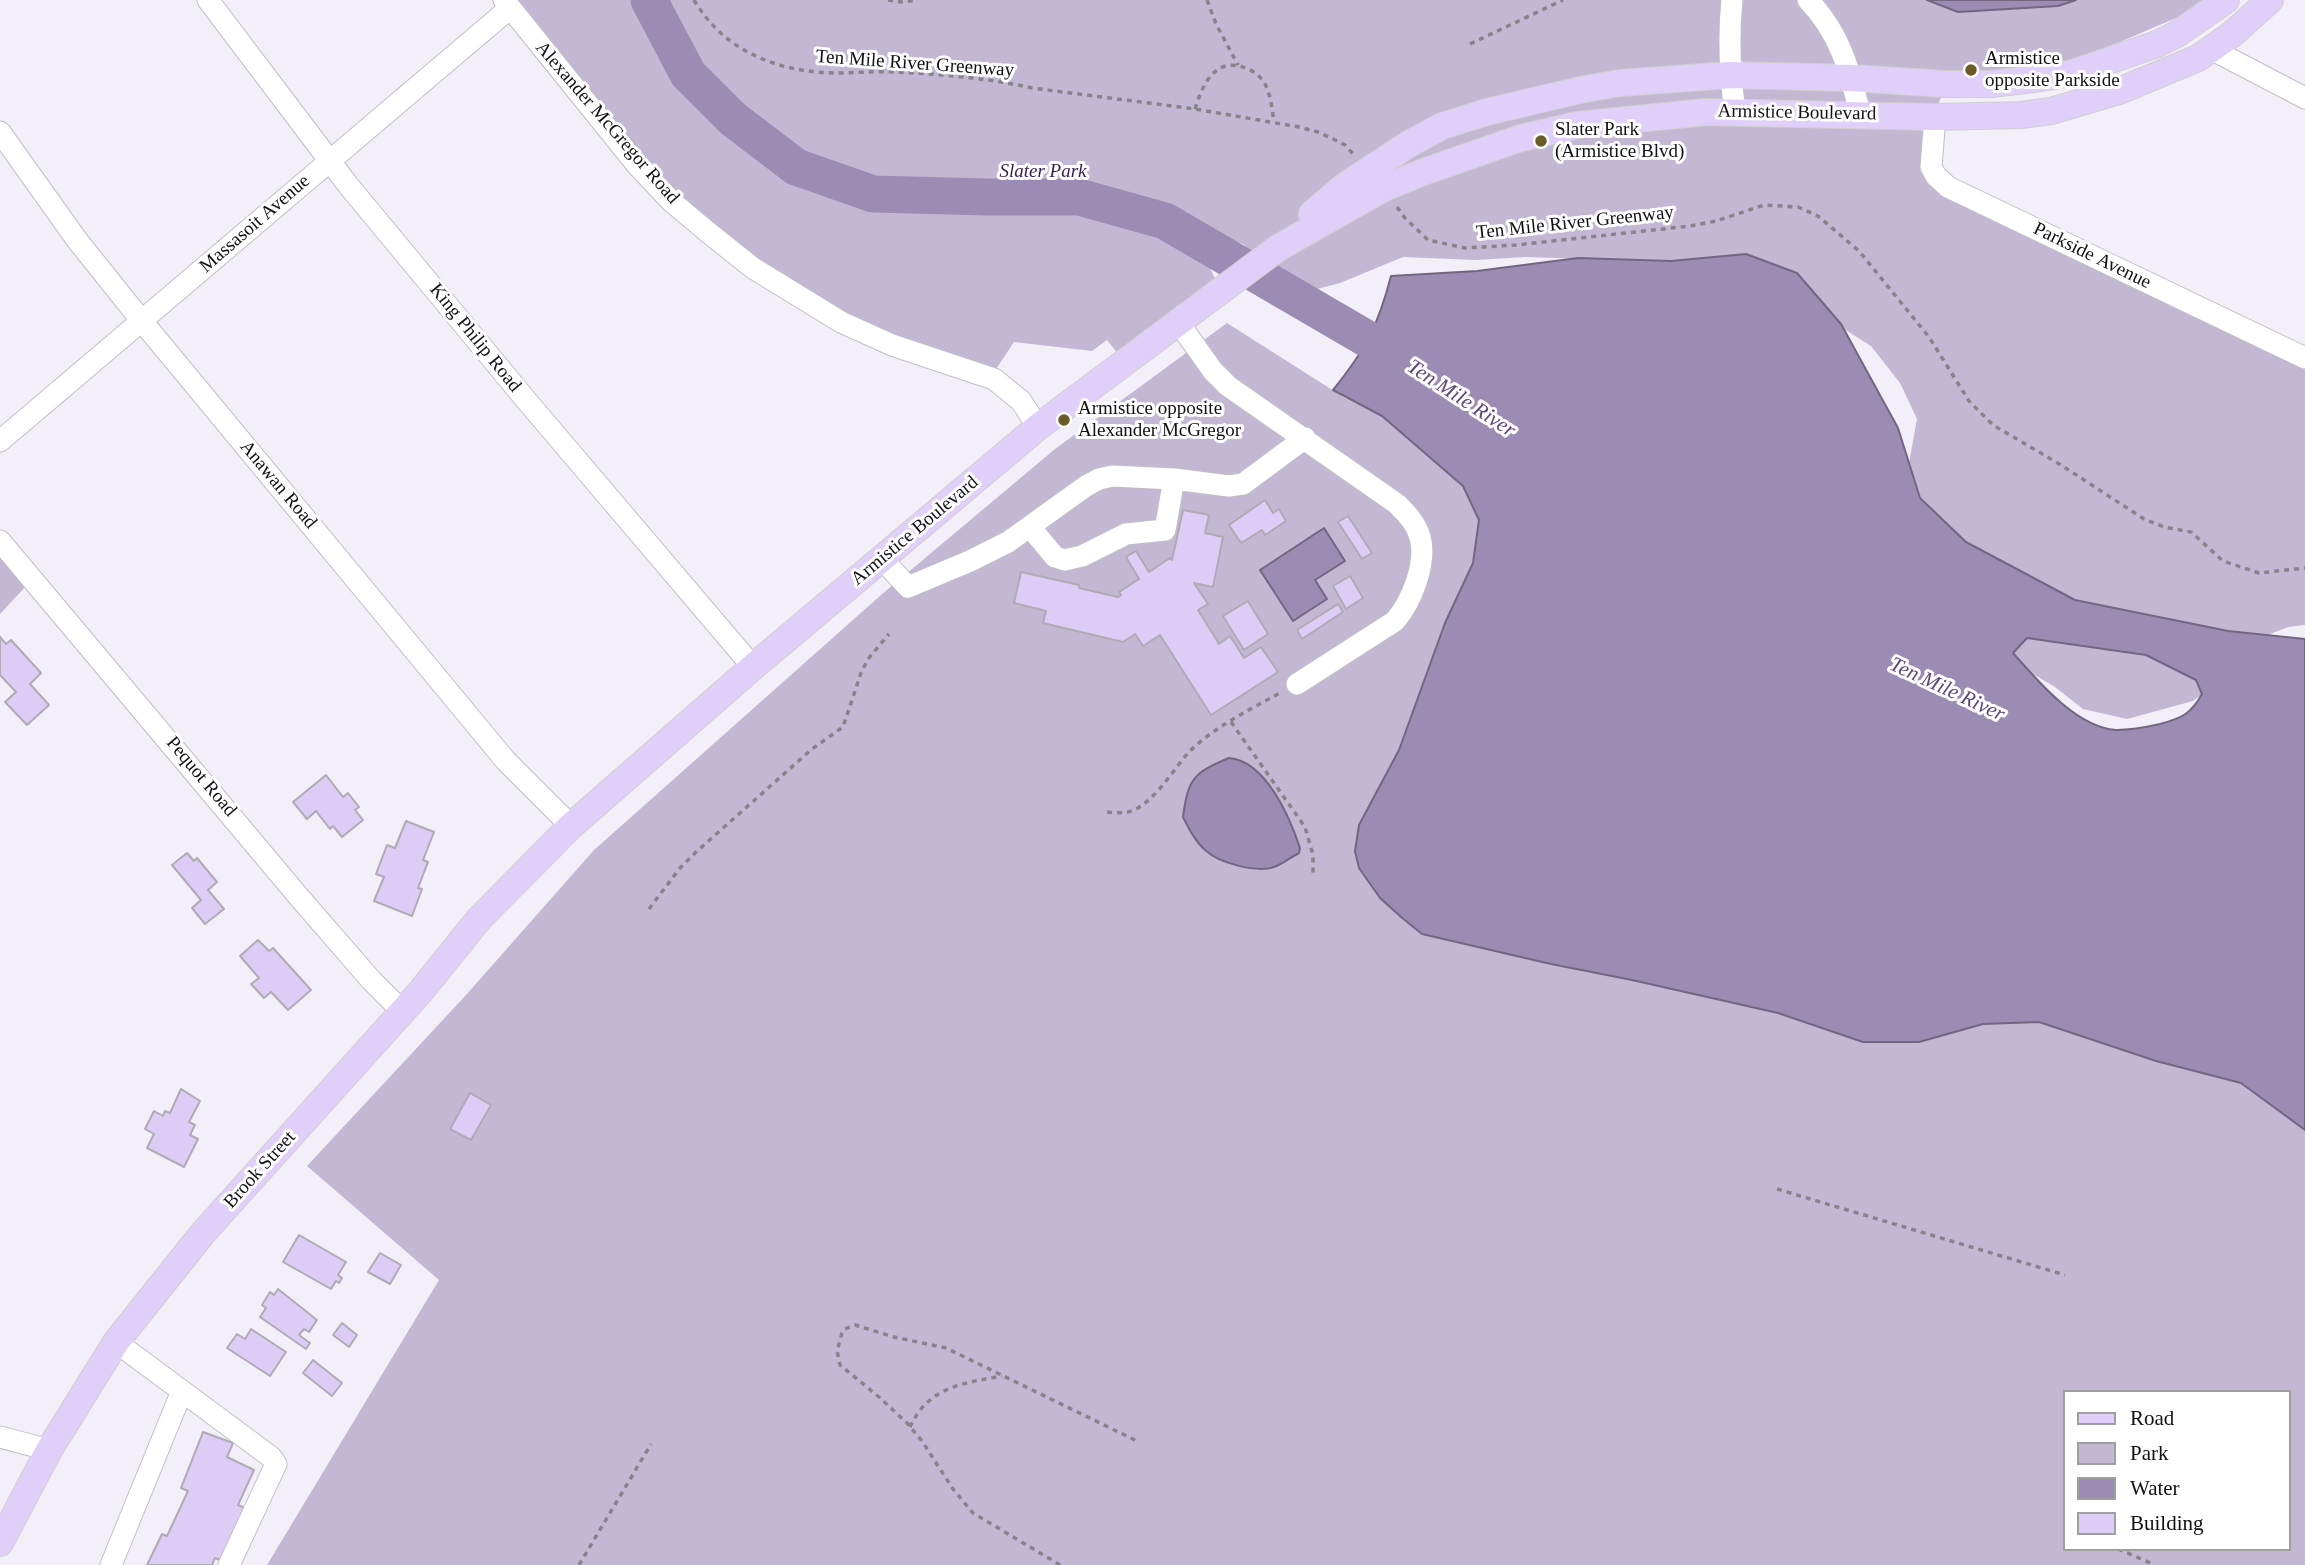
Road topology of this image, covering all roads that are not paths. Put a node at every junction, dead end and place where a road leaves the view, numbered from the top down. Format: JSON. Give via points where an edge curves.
{"nodes":[{"id":1,"x":208,"y":0,"type":"edge"},
{"id":2,"x":1732,"y":0,"type":"edge"},
{"id":3,"x":1808,"y":0,"type":"edge"},
{"id":4,"x":2226,"y":0,"type":"edge"},
{"id":5,"x":2270,"y":0,"type":"edge"},
{"id":6,"x":507,"y":4,"type":"edge"},
{"id":7,"x":2211,"y":49,"type":"junction"},
{"id":8,"x":1730,"y":75,"type":"junction"},
{"id":9,"x":1852,"y":79,"type":"junction"},
{"id":10,"x":2305,"y":99,"type":"edge"},
{"id":11,"x":1735,"y":113,"type":"junction"},
{"id":12,"x":1860,"y":114,"type":"junction"},
{"id":13,"x":1935,"y":117,"type":"junction"},
{"id":14,"x":0,"y":132,"type":"edge"},
{"id":15,"x":329,"y":160,"type":"junction"},
{"id":16,"x":1377,"y":179,"type":"junction"},
{"id":17,"x":141,"y":320,"type":"junction"},
{"id":18,"x":1178,"y":323,"type":"junction"},
{"id":19,"x":2305,"y":358,"type":"edge"},
{"id":20,"x":1038,"y":427,"type":"junction"},
{"id":21,"x":1305,"y":438,"type":"junction"},
{"id":22,"x":0,"y":441,"type":"edge"},
{"id":23,"x":1174,"y":479,"type":"junction"},
{"id":24,"x":1030,"y":527,"type":"junction"},
{"id":25,"x":0,"y":541,"type":"edge"},
{"id":26,"x":882,"y":559,"type":"junction"},
{"id":27,"x":754,"y":667,"type":"junction"},
{"id":28,"x":1297,"y":684,"type":"road end"},
{"id":29,"x":568,"y":829,"type":"junction"},
{"id":30,"x":403,"y":1012,"type":"junction"},
{"id":31,"x":116,"y":1342,"type":"junction"},
{"id":32,"x":182,"y":1391,"type":"junction"},
{"id":33,"x":0,"y":1437,"type":"edge"},
{"id":34,"x":49,"y":1450,"type":"junction"},
{"id":35,"x":0,"y":1543,"type":"edge"},
{"id":36,"x":111,"y":1565,"type":"edge"},
{"id":37,"x":229,"y":1565,"type":"edge"}],
"edges":[{"from":1,"to":15,"type":"street","name":"King Philip Road"},
{"from":2,"to":8,"type":"street"},
{"from":3,"to":9,"type":"street","via":[[1829,26]]},
{"from":4,"to":9,"type":"main road","name":"Armistice Boulevard","via":[[2157,44],[2073,72],[1991,84]]},
{"from":5,"to":7,"type":"main road","name":"Armistice Boulevard"},
{"from":6,"to":15,"type":"street","name":"Massasoit Avenue"},
{"from":6,"to":20,"type":"street","name":"Alexander McGregor Road","via":[[637,165],[671,202],[709,233],[753,268],[841,321],[892,345],[994,379],[1021,401]]},
{"from":7,"to":10,"type":"street"},
{"from":7,"to":13,"type":"main road","name":"Armistice Boulevard","via":[[2154,78],[2051,111]]},
{"from":8,"to":9,"type":"main road","name":"Armistice Boulevard"},
{"from":8,"to":11,"type":"street"},
{"from":8,"to":16,"type":"main road","name":"Armistice Boulevard","via":[[1620,83],[1487,112],[1442,126],[1409,144]]},
{"from":9,"to":12,"type":"street"},
{"from":11,"to":12,"type":"main road","name":"Armistice Boulevard"},
{"from":11,"to":16,"type":"main road","name":"Armistice Boulevard","via":[[1706,111],[1577,125],[1521,138],[1426,171]]},
{"from":12,"to":13,"type":"main road","name":"Armistice Boulevard"},
{"from":13,"to":19,"type":"street","name":"Parkside Avenue","via":[[1931,167],[1948,187]]},
{"from":14,"to":17,"type":"street","name":"Anawan Road"},
{"from":15,"to":17,"type":"street","name":"Massasoit Avenue"},
{"from":15,"to":27,"type":"street","name":"King Philip Road"},
{"from":16,"to":18,"type":"main road","name":"Armistice Boulevard","via":[[1346,185],[1279,248]]},
{"from":17,"to":22,"type":"street","name":"Massasoit Avenue"},
{"from":17,"to":29,"type":"street","name":"Anawan Road","via":[[506,761]]},
{"from":18,"to":20,"type":"main road","name":"Armistice Boulevard"},
{"from":18,"to":21,"type":"street","via":[[1228,386]]},
{"from":20,"to":26,"type":"main road","name":"Armistice Boulevard"},
{"from":21,"to":23,"type":"street","via":[[1243,484]]},
{"from":21,"to":28,"type":"street","via":[[1397,504],[1414,522],[1422,558],[1410,596],[1395,621]]},
{"from":23,"to":24,"type":"street","via":[[1099,479]]},
{"from":23,"to":24,"type":"street","via":[[1165,530],[1126,534],[1065,560],[1055,557]]},
{"from":24,"to":26,"type":"street","via":[[970,561],[908,587]]},
{"from":25,"to":30,"type":"street","name":"Pequot Road","via":[[299,897]]},
{"from":26,"to":27,"type":"main road","name":"Armistice Boulevard"},
{"from":27,"to":29,"type":"main road","name":"Armistice Boulevard"},
{"from":29,"to":30,"type":"main road","name":"Brook Street","via":[[478,919]]},
{"from":30,"to":31,"type":"main road","name":"Brook Street","via":[[203,1233]]},
{"from":31,"to":32,"type":"street"},
{"from":31,"to":34,"type":"main road","name":"Brook Street"},
{"from":32,"to":36,"type":"street"},
{"from":32,"to":37,"type":"street","via":[[276,1464]]},
{"from":33,"to":34,"type":"street"},
{"from":34,"to":35,"type":"main road","name":"Brook Street"}]}
